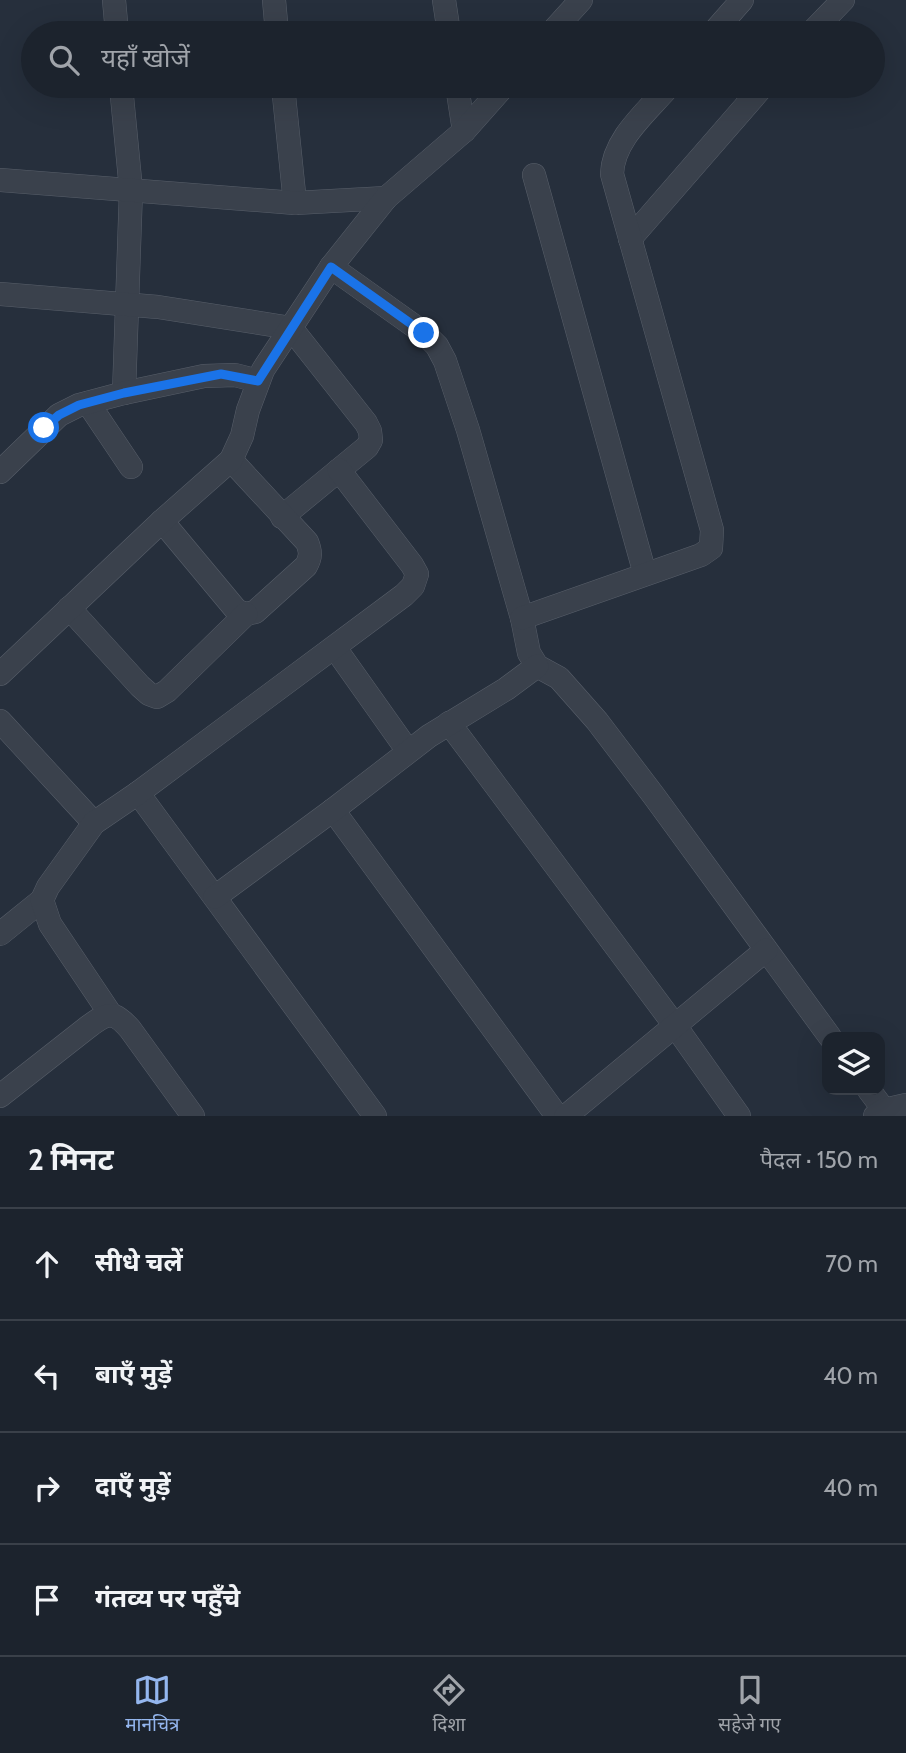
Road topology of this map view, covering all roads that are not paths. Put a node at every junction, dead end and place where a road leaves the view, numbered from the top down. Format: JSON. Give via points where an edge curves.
{"nodes":[{"id":1,"x":114,"y":0,"type":"edge"},
{"id":2,"x":274,"y":0,"type":"edge"},
{"id":3,"x":444,"y":0,"type":"edge"},
{"id":4,"x":580,"y":0,"type":"edge"},
{"id":5,"x":742,"y":0,"type":"edge"},
{"id":6,"x":843,"y":0,"type":"edge"},
{"id":7,"x":116,"y":21,"type":"edge"},
{"id":8,"x":276,"y":21,"type":"edge"},
{"id":9,"x":447,"y":21,"type":"edge"},
{"id":10,"x":562,"y":21,"type":"edge"},
{"id":11,"x":724,"y":21,"type":"edge"},
{"id":12,"x":823,"y":21,"type":"edge"},
{"id":13,"x":122,"y":98,"type":"edge"},
{"id":14,"x":284,"y":98,"type":"edge"},
{"id":15,"x":459,"y":98,"type":"edge"},
{"id":16,"x":493,"y":98,"type":"edge"},
{"id":17,"x":658,"y":98,"type":"edge"},
{"id":18,"x":753,"y":98,"type":"edge"},
{"id":19,"x":464,"y":131,"type":"junction"},
{"id":20,"x":534,"y":175,"type":"dead end"},
{"id":21,"x":0,"y":180,"type":"edge"},
{"id":22,"x":131,"y":190,"type":"junction"},
{"id":23,"x":386,"y":198,"type":"junction"},
{"id":24,"x":295,"y":203,"type":"junction"},
{"id":25,"x":630,"y":239,"type":"junction"},
{"id":26,"x":331,"y":267,"type":"junction"},
{"id":27,"x":0,"y":294,"type":"edge"},
{"id":28,"x":127,"y":304,"type":"junction"},
{"id":29,"x":291,"y":328,"type":"junction"},
{"id":30,"x":258,"y":381,"type":"junction"},
{"id":31,"x":124,"y":393,"type":"junction"},
{"id":32,"x":88,"y":403,"type":"junction"},
{"id":33,"x":231,"y":460,"type":"junction"},
{"id":34,"x":131,"y":467,"type":"dead end"},
{"id":35,"x":339,"y":470,"type":"junction"},
{"id":36,"x":0,"y":472,"type":"edge"},
{"id":37,"x":282,"y":517,"type":"junction"},
{"id":38,"x":162,"y":521,"type":"junction"},
{"id":39,"x":645,"y":574,"type":"junction"},
{"id":40,"x":69,"y":608,"type":"junction"},
{"id":41,"x":246,"y":614,"type":"junction"},
{"id":42,"x":522,"y":618,"type":"junction"},
{"id":43,"x":335,"y":648,"type":"junction"},
{"id":44,"x":537,"y":666,"type":"junction"},
{"id":45,"x":0,"y":674,"type":"edge"},
{"id":46,"x":0,"y":721,"type":"edge"},
{"id":47,"x":449,"y":723,"type":"junction"},
{"id":48,"x":408,"y":751,"type":"junction"},
{"id":49,"x":138,"y":793,"type":"junction"},
{"id":50,"x":333,"y":810,"type":"junction"},
{"id":51,"x":94,"y":823,"type":"junction"},
{"id":52,"x":215,"y":897,"type":"junction"},
{"id":53,"x":42,"y":900,"type":"junction"},
{"id":54,"x":0,"y":934,"type":"edge"},
{"id":55,"x":766,"y":950,"type":"junction"},
{"id":56,"x":111,"y":1015,"type":"junction"},
{"id":57,"x":676,"y":1027,"type":"junction"},
{"id":58,"x":826,"y":1032,"type":"edge"},
{"id":59,"x":874,"y":1095,"type":"edge"},
{"id":60,"x":0,"y":1096,"type":"edge"},
{"id":61,"x":888,"y":1110,"type":"edge"},
{"id":62,"x":193,"y":1116,"type":"edge"},
{"id":63,"x":375,"y":1116,"type":"edge"},
{"id":64,"x":556,"y":1116,"type":"edge"},
{"id":65,"x":566,"y":1116,"type":"edge"},
{"id":66,"x":739,"y":1116,"type":"edge"}],
"edges":[{"from":1,"to":7,"type":"street"},
{"from":2,"to":8,"type":"street"},
{"from":3,"to":9,"type":"street"},
{"from":4,"to":10,"type":"street"},
{"from":5,"to":11,"type":"street"},
{"from":6,"to":12,"type":"street"},
{"from":13,"to":22,"type":"street"},
{"from":14,"to":24,"type":"street"},
{"from":15,"to":19,"type":"street"},
{"from":16,"to":19,"type":"street"},
{"from":17,"to":25,"type":"street","via":[[618,145],[612,161]]},
{"from":18,"to":25,"type":"street"},
{"from":19,"to":23,"type":"street"},
{"from":20,"to":39,"type":"street"},
{"from":21,"to":22,"type":"street"},
{"from":22,"to":24,"type":"street"},
{"from":22,"to":28,"type":"street"},
{"from":23,"to":24,"type":"street"},
{"from":23,"to":26,"type":"street"},
{"from":25,"to":39,"type":"street","via":[[713,540],[701,555]]},
{"from":26,"to":29,"type":"street"},
{"from":26,"to":42,"type":"street","via":[[437,346],[468,430]]},
{"from":27,"to":28,"type":"street"},
{"from":28,"to":29,"type":"street"},
{"from":28,"to":31,"type":"street"},
{"from":29,"to":30,"type":"street"},
{"from":29,"to":35,"type":"street","via":[[370,431],[367,447]]},
{"from":30,"to":31,"type":"street","via":[[212,375]]},
{"from":30,"to":33,"type":"street"},
{"from":31,"to":32,"type":"street"},
{"from":32,"to":34,"type":"street"},
{"from":32,"to":36,"type":"street","via":[[59,415]]},
{"from":33,"to":37,"type":"street"},
{"from":33,"to":38,"type":"street"},
{"from":35,"to":37,"type":"street"},
{"from":35,"to":43,"type":"street","via":[[417,574],[404,595]]},
{"from":37,"to":41,"type":"street","via":[[307,542],[310,558],[255,612]]},
{"from":38,"to":40,"type":"street"},
{"from":38,"to":41,"type":"street","via":[[237,611]]},
{"from":39,"to":42,"type":"street"},
{"from":40,"to":41,"type":"street","via":[[140,686],[157,696]]},
{"from":40,"to":45,"type":"street"},
{"from":42,"to":44,"type":"street"},
{"from":43,"to":48,"type":"street"},
{"from":43,"to":49,"type":"street"},
{"from":44,"to":47,"type":"street"},
{"from":44,"to":55,"type":"street","via":[[559,678],[597,721]]},
{"from":46,"to":51,"type":"street"},
{"from":47,"to":48,"type":"street"},
{"from":47,"to":57,"type":"street"},
{"from":48,"to":50,"type":"street"},
{"from":49,"to":51,"type":"street"},
{"from":49,"to":52,"type":"street"},
{"from":50,"to":52,"type":"street"},
{"from":50,"to":64,"type":"street"},
{"from":51,"to":53,"type":"street"},
{"from":52,"to":63,"type":"street"},
{"from":53,"to":54,"type":"street"},
{"from":53,"to":56,"type":"street","via":[[50,924]]},
{"from":55,"to":57,"type":"street"},
{"from":55,"to":58,"type":"street"},
{"from":56,"to":60,"type":"street","via":[[103,1016]]},
{"from":56,"to":62,"type":"street","via":[[130,1029]]},
{"from":57,"to":65,"type":"street"},
{"from":57,"to":66,"type":"street"},
{"from":59,"to":61,"type":"street"}]}
